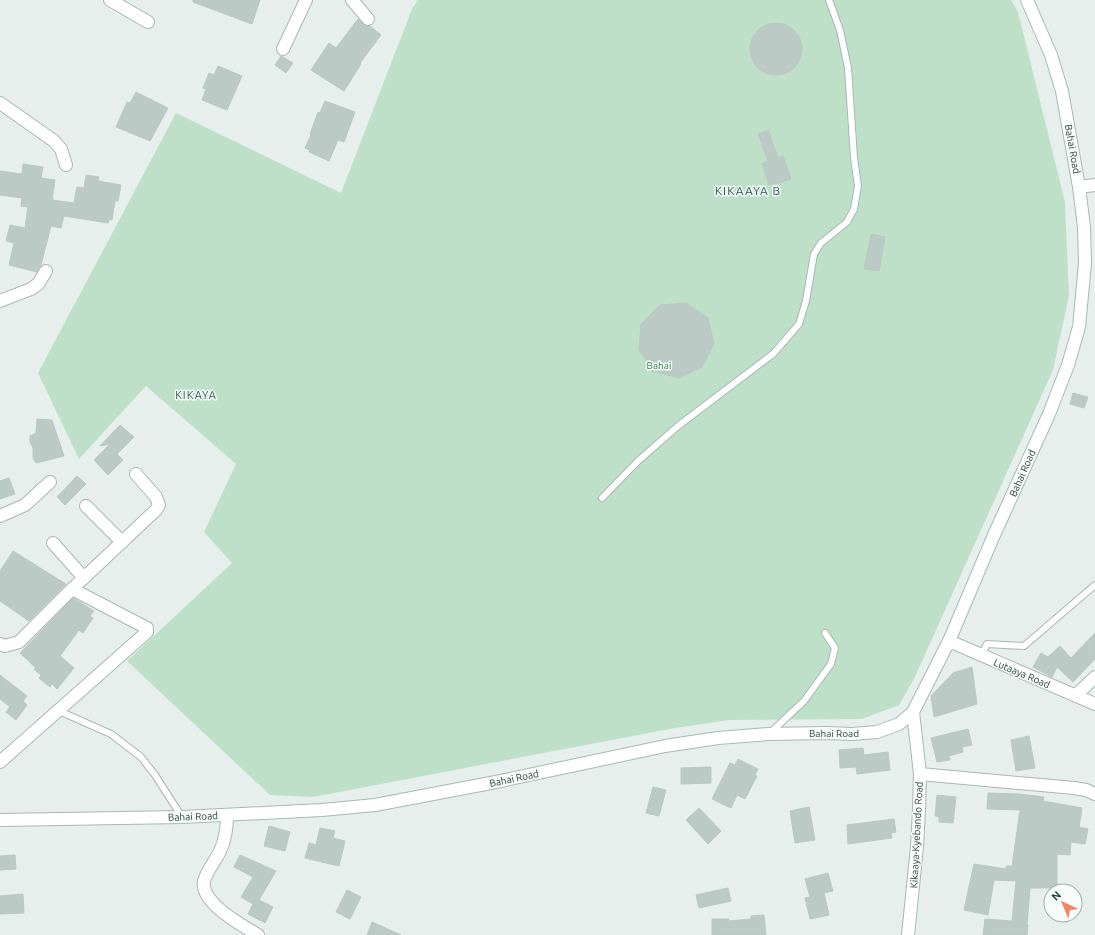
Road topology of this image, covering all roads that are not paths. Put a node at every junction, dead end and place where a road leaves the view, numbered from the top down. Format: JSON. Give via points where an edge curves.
{"nodes":[{"id":1,"x":110,"y":0,"type":"edge"},
{"id":2,"x":306,"y":0,"type":"edge"},
{"id":3,"x":352,"y":0,"type":"edge"},
{"id":4,"x":829,"y":0,"type":"edge"},
{"id":5,"x":1027,"y":0,"type":"edge"},
{"id":6,"x":368,"y":19,"type":"dead end"},
{"id":7,"x":148,"y":22,"type":"dead end"},
{"id":8,"x":283,"y":49,"type":"dead end"},
{"id":9,"x":0,"y":103,"type":"edge"},
{"id":10,"x":66,"y":165,"type":"dead end"},
{"id":11,"x":1095,"y":185,"type":"edge"},
{"id":12,"x":1079,"y":187,"type":"junction"},
{"id":13,"x":46,"y":270,"type":"dead end"},
{"id":14,"x":0,"y":300,"type":"edge"},
{"id":15,"x":136,"y":474,"type":"dead end"},
{"id":16,"x":50,"y":482,"type":"dead end"},
{"id":17,"x":602,"y":498,"type":"dead end"},
{"id":18,"x":86,"y":506,"type":"dead end"},
{"id":19,"x":0,"y":516,"type":"edge"},
{"id":20,"x":122,"y":542,"type":"junction"},
{"id":21,"x":52,"y":543,"type":"dead end"},
{"id":22,"x":84,"y":578,"type":"junction"},
{"id":23,"x":1095,"y":584,"type":"edge"},
{"id":24,"x":72,"y":589,"type":"junction"},
{"id":25,"x":825,"y":634,"type":"dead end"},
{"id":26,"x":949,"y":641,"type":"junction"},
{"id":27,"x":0,"y":644,"type":"edge"},
{"id":28,"x":980,"y":655,"type":"junction"},
{"id":29,"x":1095,"y":677,"type":"edge"},
{"id":30,"x":1076,"y":696,"type":"junction"},
{"id":31,"x":1095,"y":704,"type":"edge"},
{"id":32,"x":59,"y":711,"type":"junction"},
{"id":33,"x":914,"y":712,"type":"junction"},
{"id":34,"x":769,"y":734,"type":"junction"},
{"id":35,"x":0,"y":762,"type":"edge"},
{"id":36,"x":920,"y":774,"type":"junction"},
{"id":37,"x":1095,"y":794,"type":"edge"},
{"id":38,"x":228,"y":815,"type":"junction"},
{"id":39,"x":182,"y":817,"type":"junction"},
{"id":40,"x":0,"y":820,"type":"edge"},
{"id":41,"x":258,"y":935,"type":"edge"},
{"id":42,"x":908,"y":935,"type":"edge"}],
"edges":[{"from":1,"to":7,"type":"street"},
{"from":2,"to":8,"type":"street"},
{"from":3,"to":6,"type":"street"},
{"from":4,"to":17,"type":"lane","via":[[840,30],[848,68],[858,186],[854,209],[847,222],[821,243],[814,254],[799,324],[773,354],[678,426],[638,461]]},
{"from":5,"to":12,"type":"street","name":"Bahai Road","via":[[1051,55],[1062,91]]},
{"from":9,"to":10,"type":"street","via":[[54,141],[61,149]]},
{"from":11,"to":12,"type":"street"},
{"from":12,"to":26,"type":"street","name":"Bahai Road","via":[[1085,263],[1076,342],[1049,414]]},
{"from":13,"to":14,"type":"street","via":[[38,284],[31,289]]},
{"from":15,"to":20,"type":"street","via":[[156,497],[158,505],[156,510]]},
{"from":16,"to":19,"type":"street","via":[[25,505]]},
{"from":18,"to":20,"type":"street"},
{"from":20,"to":22,"type":"street"},
{"from":21,"to":22,"type":"street"},
{"from":22,"to":24,"type":"street"},
{"from":23,"to":28,"type":"lane","via":[[1024,646],[987,644]]},
{"from":24,"to":27,"type":"street","via":[[19,642],[5,646]]},
{"from":24,"to":32,"type":"street","via":[[147,628],[147,632]]},
{"from":25,"to":34,"type":"lane","via":[[835,648],[831,664],[804,701]]},
{"from":26,"to":28,"type":"street","name":"Lutaaya Road"},
{"from":26,"to":33,"type":"street","name":"Bahai Road"},
{"from":28,"to":30,"type":"street","name":"Lutaaya Road"},
{"from":29,"to":30,"type":"street"},
{"from":30,"to":31,"type":"street","name":"Lutaaya Road"},
{"from":32,"to":35,"type":"street"},
{"from":32,"to":39,"type":"lane","via":[[111,734],[141,758],[156,775]]},
{"from":33,"to":34,"type":"street","name":"Bahai Road","via":[[899,724],[877,732]]},
{"from":33,"to":36,"type":"street","name":"Kikaaya-Kyebando Road"},
{"from":34,"to":38,"type":"street","name":"Bahai Road","via":[[665,746],[375,805]]},
{"from":36,"to":37,"type":"street","via":[[1074,788]]},
{"from":36,"to":42,"type":"street","name":"Kikaaya-Kyebando Road","via":[[917,847]]},
{"from":38,"to":39,"type":"street","name":"Bahai Road"},
{"from":38,"to":41,"type":"street","via":[[226,836],[204,880],[204,888],[207,896],[230,918]]},
{"from":39,"to":40,"type":"street","name":"Bahai Road"}]}
